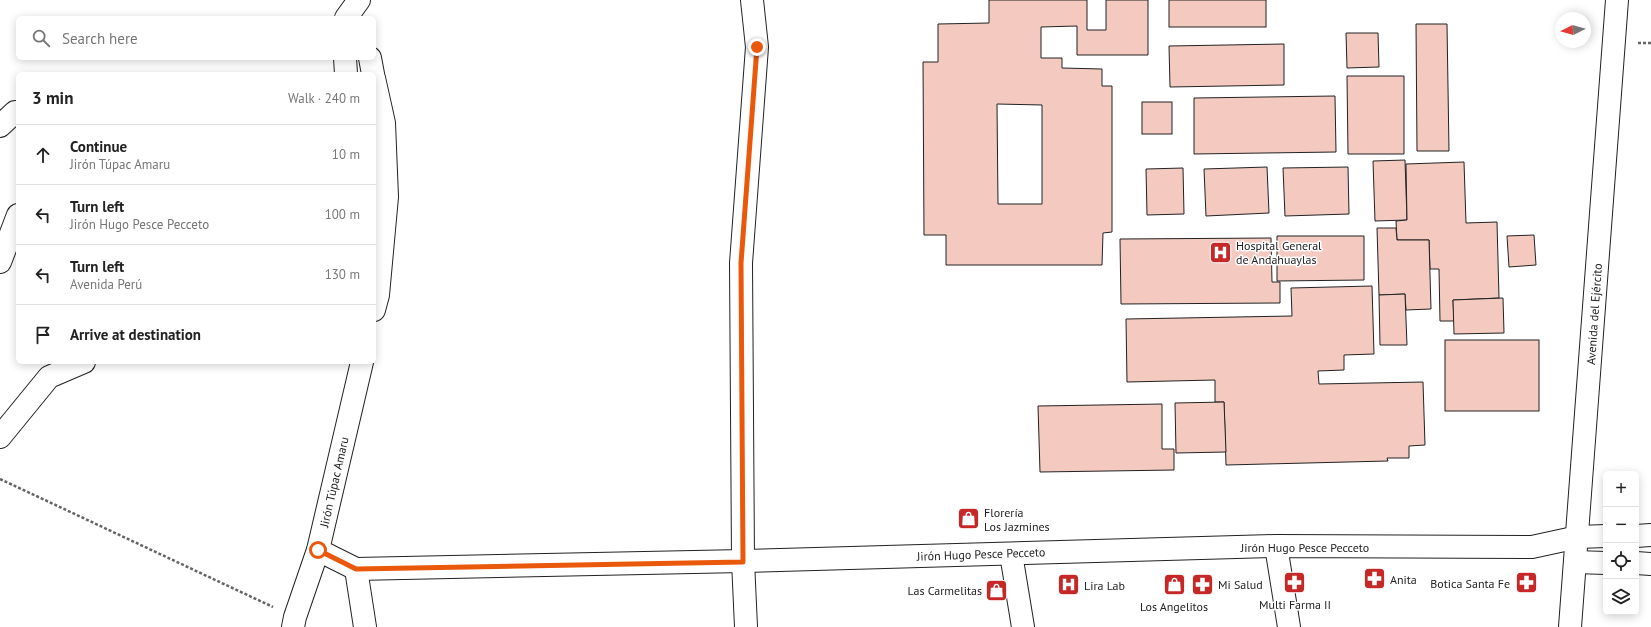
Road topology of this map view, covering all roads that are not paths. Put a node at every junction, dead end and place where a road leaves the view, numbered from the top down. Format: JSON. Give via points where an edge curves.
{"nodes":[{"id":1,"x":360,"y":0,"type":"edge"},
{"id":2,"x":752,"y":0,"type":"edge"},
{"id":3,"x":1617,"y":0,"type":"edge"},
{"id":4,"x":348,"y":16,"type":"edge"},
{"id":5,"x":362,"y":16,"type":"edge"},
{"id":6,"x":345,"y":60,"type":"edge"},
{"id":7,"x":370,"y":60,"type":"edge"},
{"id":8,"x":346,"y":72,"type":"edge"},
{"id":9,"x":373,"y":72,"type":"edge"},
{"id":10,"x":376,"y":87,"type":"edge"},
{"id":11,"x":16,"y":112,"type":"edge"},
{"id":12,"x":0,"y":126,"type":"edge"},
{"id":13,"x":16,"y":220,"type":"edge"},
{"id":14,"x":0,"y":262,"type":"edge"},
{"id":15,"x":376,"y":302,"type":"edge"},
{"id":16,"x":79,"y":364,"type":"edge"},
{"id":17,"x":362,"y":364,"type":"edge"},
{"id":18,"x":0,"y":437,"type":"edge"},
{"id":19,"x":1603,"y":536,"type":"edge"},
{"id":20,"x":1639,"y":536,"type":"edge"},
{"id":21,"x":1651,"y":536,"type":"edge"},
{"id":22,"x":1578,"y":537,"type":"junction"},
{"id":23,"x":1276,"y":546,"type":"junction"},
{"id":24,"x":1532,"y":547,"type":"junction"},
{"id":25,"x":318,"y":550,"type":"junction"},
{"id":26,"x":1011,"y":554,"type":"junction"},
{"id":27,"x":743,"y":562,"type":"junction"},
{"id":28,"x":1575,"y":562,"type":"junction"},
{"id":29,"x":1603,"y":563,"type":"edge"},
{"id":30,"x":1639,"y":563,"type":"edge"},
{"id":31,"x":1651,"y":564,"type":"edge"},
{"id":32,"x":356,"y":569,"type":"junction"},
{"id":33,"x":294,"y":622,"type":"edge"},
{"id":34,"x":366,"y":627,"type":"edge"},
{"id":35,"x":746,"y":627,"type":"edge"},
{"id":36,"x":1023,"y":627,"type":"edge"},
{"id":37,"x":1289,"y":627,"type":"edge"},
{"id":38,"x":1570,"y":627,"type":"edge"}],
"edges":[{"from":1,"to":4,"type":"main road"},
{"from":1,"to":5,"type":"main road"},
{"from":2,"to":27,"type":"main road","via":[[757,47],[741,263]]},
{"from":3,"to":22,"type":"main road","name":"Avenida del Ejército"},
{"from":6,"to":8,"type":"main road"},
{"from":7,"to":9,"type":"main road"},
{"from":10,"to":15,"type":"main road","via":[[384,123],[387,198]]},
{"from":11,"to":12,"type":"main road"},
{"from":13,"to":14,"type":"main road"},
{"from":16,"to":18,"type":"main road","via":[[49,377]]},
{"from":17,"to":25,"type":"main road","name":"Jirón Túpac Amaru"},
{"from":19,"to":22,"type":"main road","name":"Jirón Hugo Pesce Pecceto"},
{"from":20,"to":21,"type":"main road"},
{"from":22,"to":24,"type":"main road","name":"Jirón Hugo Pesce Pecceto"},
{"from":22,"to":28,"type":"main road","name":"Avenida del Ejército"},
{"from":23,"to":24,"type":"main road","name":"Jirón Hugo Pesce Pecceto"},
{"from":23,"to":26,"type":"main road","name":"Jirón Hugo Pesce Pecceto"},
{"from":23,"to":37,"type":"main road"},
{"from":24,"to":28,"type":"main road"},
{"from":25,"to":32,"type":"main road"},
{"from":25,"to":33,"type":"main road","name":"Jirón Túpac Amaru"},
{"from":26,"to":27,"type":"main road","name":"Jirón Hugo Pesce Pecceto"},
{"from":26,"to":36,"type":"main road"},
{"from":27,"to":32,"type":"main road","name":"Jirón Hugo Pesce Pecceto"},
{"from":27,"to":35,"type":"main road"},
{"from":28,"to":29,"type":"main road"},
{"from":28,"to":38,"type":"main road","name":"Avenida del Ejército"},
{"from":30,"to":31,"type":"main road"},
{"from":32,"to":34,"type":"main road"}]}
